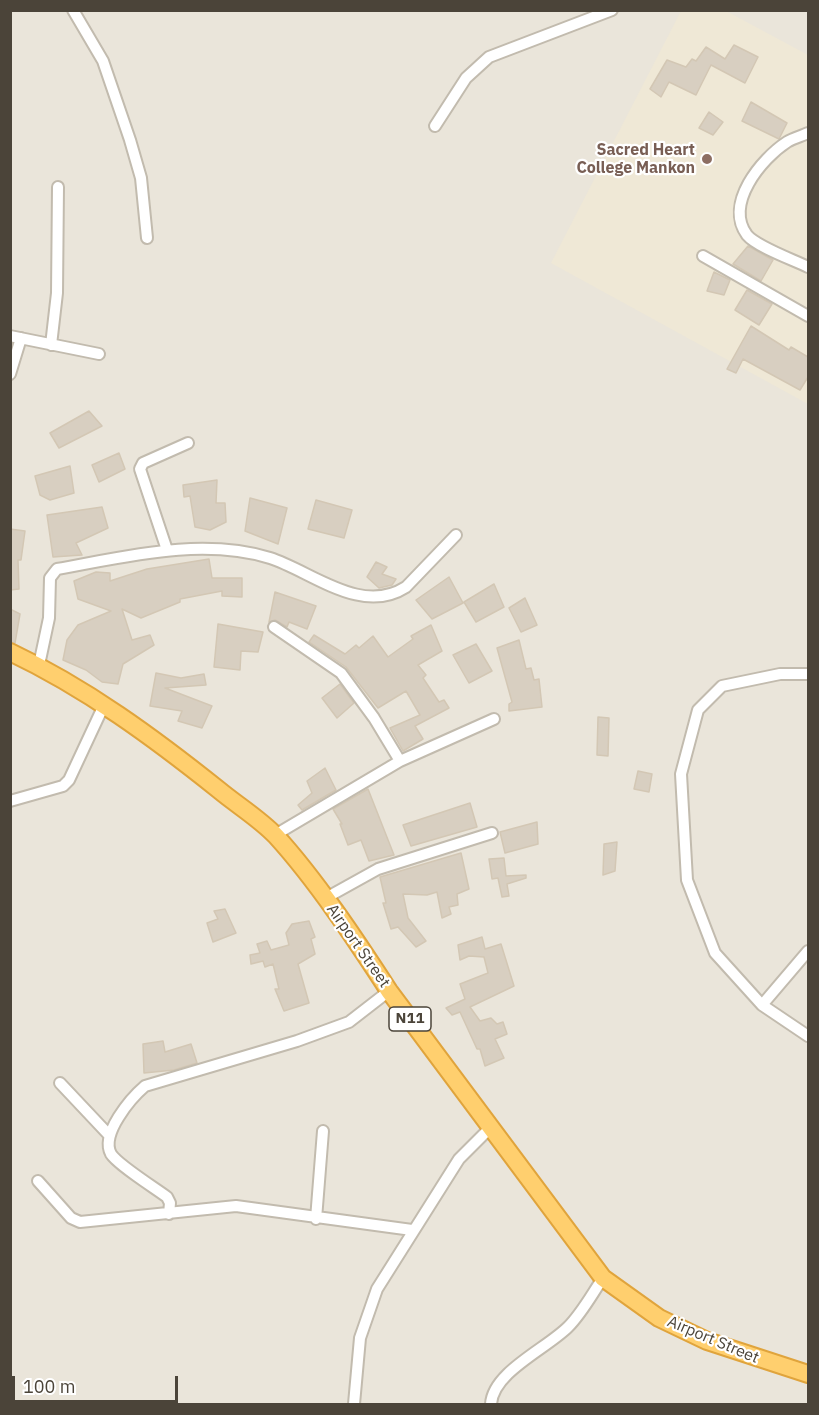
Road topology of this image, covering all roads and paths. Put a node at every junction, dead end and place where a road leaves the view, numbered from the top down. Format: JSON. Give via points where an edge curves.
{"nodes":[{"id":1,"x":73,"y":10,"type":"edge"},
{"id":2,"x":612,"y":10,"type":"edge"},
{"id":3,"x":435,"y":126,"type":"dead end"},
{"id":4,"x":808,"y":133,"type":"edge"},
{"id":5,"x":58,"y":187,"type":"dead end"},
{"id":6,"x":147,"y":238,"type":"dead end"},
{"id":7,"x":703,"y":256,"type":"dead end"},
{"id":8,"x":808,"y":267,"type":"edge"},
{"id":9,"x":808,"y":316,"type":"edge"},
{"id":10,"x":16,"y":337,"type":"edge"},
{"id":11,"x":51,"y":345,"type":"junction"},
{"id":12,"x":99,"y":354,"type":"dead end"},
{"id":13,"x":10,"y":374,"type":"edge"},
{"id":14,"x":188,"y":443,"type":"dead end"},
{"id":15,"x":456,"y":535,"type":"dead end"},
{"id":16,"x":167,"y":550,"type":"junction"},
{"id":17,"x":274,"y":627,"type":"dead end"},
{"id":18,"x":10,"y":652,"type":"edge"},
{"id":19,"x":39,"y":665,"type":"junction"},
{"id":20,"x":808,"y":674,"type":"edge"},
{"id":21,"x":104,"y":705,"type":"junction"},
{"id":22,"x":494,"y":719,"type":"dead end"},
{"id":23,"x":400,"y":761,"type":"junction"},
{"id":24,"x":10,"y":801,"type":"edge"},
{"id":25,"x":492,"y":832,"type":"dead end"},
{"id":26,"x":275,"y":836,"type":"junction"},
{"id":27,"x":324,"y":899,"type":"junction"},
{"id":28,"x":808,"y":951,"type":"edge"},
{"id":29,"x":389,"y":991,"type":"junction"},
{"id":30,"x":762,"y":1005,"type":"junction"},
{"id":31,"x":808,"y":1036,"type":"edge"},
{"id":32,"x":60,"y":1083,"type":"dead end"},
{"id":33,"x":491,"y":1127,"type":"junction"},
{"id":34,"x":323,"y":1131,"type":"dead end"},
{"id":35,"x":109,"y":1135,"type":"junction"},
{"id":36,"x":38,"y":1181,"type":"dead end"},
{"id":37,"x":169,"y":1214,"type":"junction"},
{"id":38,"x":316,"y":1219,"type":"junction"},
{"id":39,"x":412,"y":1230,"type":"junction"},
{"id":40,"x":603,"y":1278,"type":"junction"},
{"id":41,"x":808,"y":1374,"type":"edge"},
{"id":42,"x":354,"y":1404,"type":"edge"},
{"id":43,"x":491,"y":1404,"type":"edge"}],
"edges":[{"from":1,"to":6,"type":"street","via":[[103,61],[130,140],[141,178]]},
{"from":2,"to":3,"type":"street","via":[[489,57],[466,78]]},
{"from":4,"to":8,"type":"street","via":[[788,142],[760,165],[743,195],[739,219],[748,236]]},
{"from":5,"to":11,"type":"street","via":[[57,293]]},
{"from":7,"to":9,"type":"street"},
{"from":10,"to":11,"type":"street"},
{"from":10,"to":13,"type":"street"},
{"from":11,"to":12,"type":"street"},
{"from":14,"to":16,"type":"street","via":[[143,463],[140,470]]},
{"from":15,"to":16,"type":"street","via":[[406,587],[381,597],[332,588],[270,558],[228,551]]},
{"from":16,"to":19,"type":"street","via":[[52,573],[49,618]]},
{"from":17,"to":23,"type":"street","via":[[341,674]]},
{"from":18,"to":19,"type":"highway","name":"Airport Street","number":"N11"},
{"from":19,"to":21,"type":"highway","name":"Airport Street","number":"N11"},
{"from":20,"to":30,"type":"street","via":[[780,674],[722,686],[698,710],[681,774],[687,880],[715,953]]},
{"from":21,"to":24,"type":"street","via":[[69,780],[63,786]]},
{"from":21,"to":26,"type":"highway","name":"Airport Street","number":"N11","via":[[163,745]]},
{"from":22,"to":23,"type":"street"},
{"from":23,"to":26,"type":"street"},
{"from":25,"to":27,"type":"street","via":[[378,869]]},
{"from":26,"to":27,"type":"highway","name":"Airport Street","number":"N11"},
{"from":27,"to":29,"type":"highway","name":"Airport Street","number":"N11"},
{"from":28,"to":30,"type":"street"},
{"from":29,"to":33,"type":"highway","name":"Airport Street","number":"N11"},
{"from":29,"to":35,"type":"street","via":[[349,1022],[145,1086],[131,1098]]},
{"from":30,"to":31,"type":"street"},
{"from":32,"to":35,"type":"street"},
{"from":33,"to":39,"type":"street","via":[[459,1159]]},
{"from":33,"to":40,"type":"highway","name":"Airport Street","number":"N11"},
{"from":34,"to":38,"type":"street"},
{"from":35,"to":37,"type":"street","via":[[112,1155],[167,1197]]},
{"from":36,"to":37,"type":"street","via":[[71,1218],[80,1222]]},
{"from":37,"to":38,"type":"street","via":[[236,1206]]},
{"from":38,"to":39,"type":"street"},
{"from":39,"to":42,"type":"street","via":[[377,1289],[360,1338]]},
{"from":40,"to":41,"type":"highway","name":"Airport Street","number":"N11","via":[[660,1318],[707,1341]]},
{"from":40,"to":43,"type":"street","via":[[569,1326],[505,1376],[494,1390]]}]}
